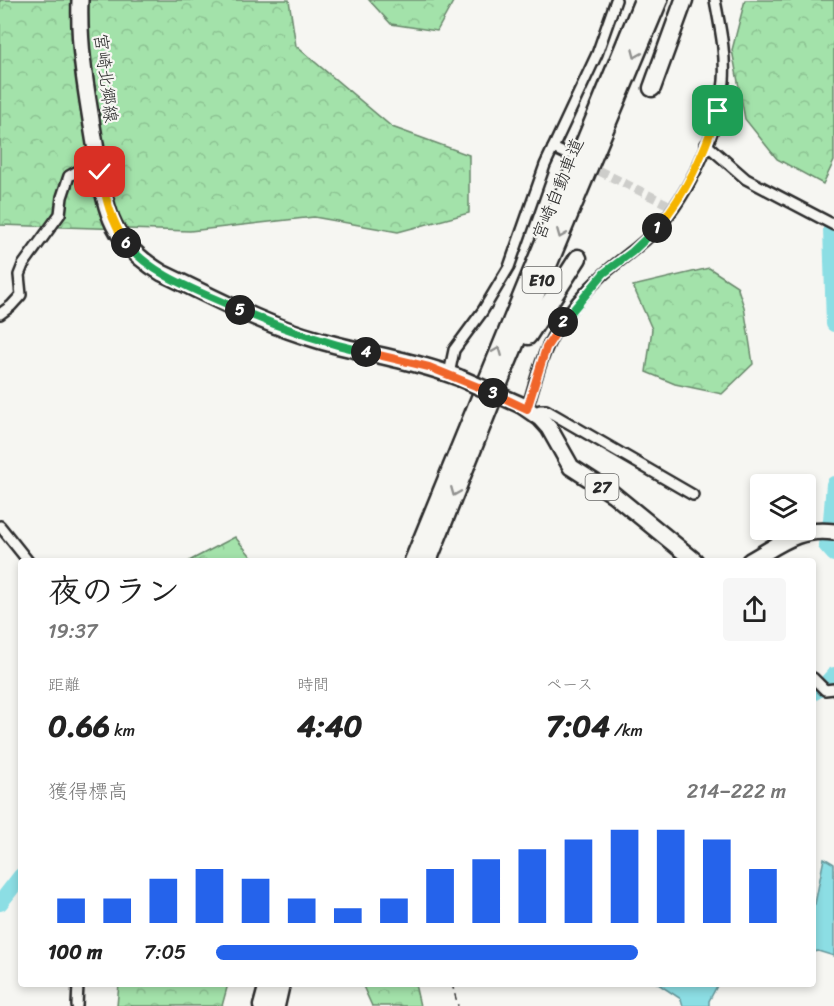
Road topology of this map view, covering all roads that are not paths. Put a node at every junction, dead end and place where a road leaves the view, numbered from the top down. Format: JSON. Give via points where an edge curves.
{"nodes":[{"id":1,"x":80,"y":0,"type":"edge"},
{"id":2,"x":616,"y":0,"type":"edge"},
{"id":3,"x":644,"y":0,"type":"edge"},
{"id":4,"x":659,"y":0,"type":"edge"},
{"id":5,"x":684,"y":0,"type":"edge"},
{"id":6,"x":715,"y":0,"type":"edge"},
{"id":7,"x":652,"y":88,"type":"dead end"},
{"id":8,"x":706,"y":144,"type":"junction"},
{"id":9,"x":553,"y":148,"type":"junction"},
{"id":10,"x":566,"y":154,"type":"dead end"},
{"id":11,"x":100,"y":172,"type":"junction"},
{"id":12,"x":834,"y":225,"type":"edge"},
{"id":13,"x":578,"y":258,"type":"dead end"},
{"id":14,"x":0,"y":314,"type":"edge"},
{"id":15,"x":454,"y":376,"type":"junction"},
{"id":16,"x":527,"y":409,"type":"junction"},
{"id":17,"x":464,"y":469,"type":"junction"},
{"id":18,"x":693,"y":495,"type":"dead end"},
{"id":19,"x":0,"y":526,"type":"edge"},
{"id":20,"x":834,"y":532,"type":"edge"},
{"id":21,"x":26,"y":558,"type":"edge"},
{"id":22,"x":414,"y":558,"type":"edge"},
{"id":23,"x":429,"y":558,"type":"edge"},
{"id":24,"x":691,"y":558,"type":"edge"},
{"id":25,"x":755,"y":558,"type":"edge"},
{"id":26,"x":816,"y":681,"type":"edge"},
{"id":27,"x":834,"y":689,"type":"edge"},
{"id":28,"x":78,"y":987,"type":"edge"},
{"id":29,"x":267,"y":987,"type":"edge"},
{"id":30,"x":280,"y":987,"type":"edge"},
{"id":31,"x":77,"y":1006,"type":"edge"},
{"id":32,"x":262,"y":1006,"type":"edge"},
{"id":33,"x":276,"y":1006,"type":"edge"}],
"edges":[{"from":1,"to":11,"type":"main road","name":"宮崎北郷線","number":"27","via":[[81,49]]},
{"from":2,"to":9,"type":"street","via":[[597,54]]},
{"from":22,"to":3,"type":"highway","name":"宮崎自動車道","number":"E10","one_way":true},
{"from":4,"to":17,"type":"highway","name":"宮崎自動車道","number":"E10","one_way":true},
{"from":5,"to":7,"type":"highway"},
{"from":6,"to":8,"type":"street","via":[[723,42],[724,81]]},
{"from":8,"to":12,"type":"street","via":[[746,179]]},
{"from":8,"to":16,"type":"street","via":[[688,185],[648,237],[604,273],[568,314],[546,348]]},
{"from":9,"to":10,"type":"street"},
{"from":9,"to":15,"type":"street","via":[[509,267],[454,350]]},
{"from":11,"to":14,"type":"street","via":[[76,172],[69,176],[60,214],[19,275],[21,295]]},
{"from":11,"to":15,"type":"main road","name":"宮崎北郷線","number":"27","via":[[114,225],[144,262],[162,273],[280,328]]},
{"from":13,"to":17,"type":"highway","via":[[527,337],[481,444]]},
{"from":15,"to":16,"type":"main road","name":"宮崎北郷線","number":"27","bridge":true},
{"from":16,"to":18,"type":"street","via":[[546,410]]},
{"from":16,"to":24,"type":"main road","name":"宮崎北郷線","number":"27","via":[[549,428],[572,467],[613,494]]},
{"from":17,"to":23,"type":"highway","name":"宮崎自動車道","number":"E10","one_way":true},
{"from":19,"to":21,"type":"street"},
{"from":20,"to":25,"type":"main road","via":[[801,533]]},
{"from":26,"to":27,"type":"street","via":[[825,690]]},
{"from":28,"to":31,"type":"street"},
{"from":29,"to":32,"type":"highway"},
{"from":30,"to":33,"type":"highway"}]}
